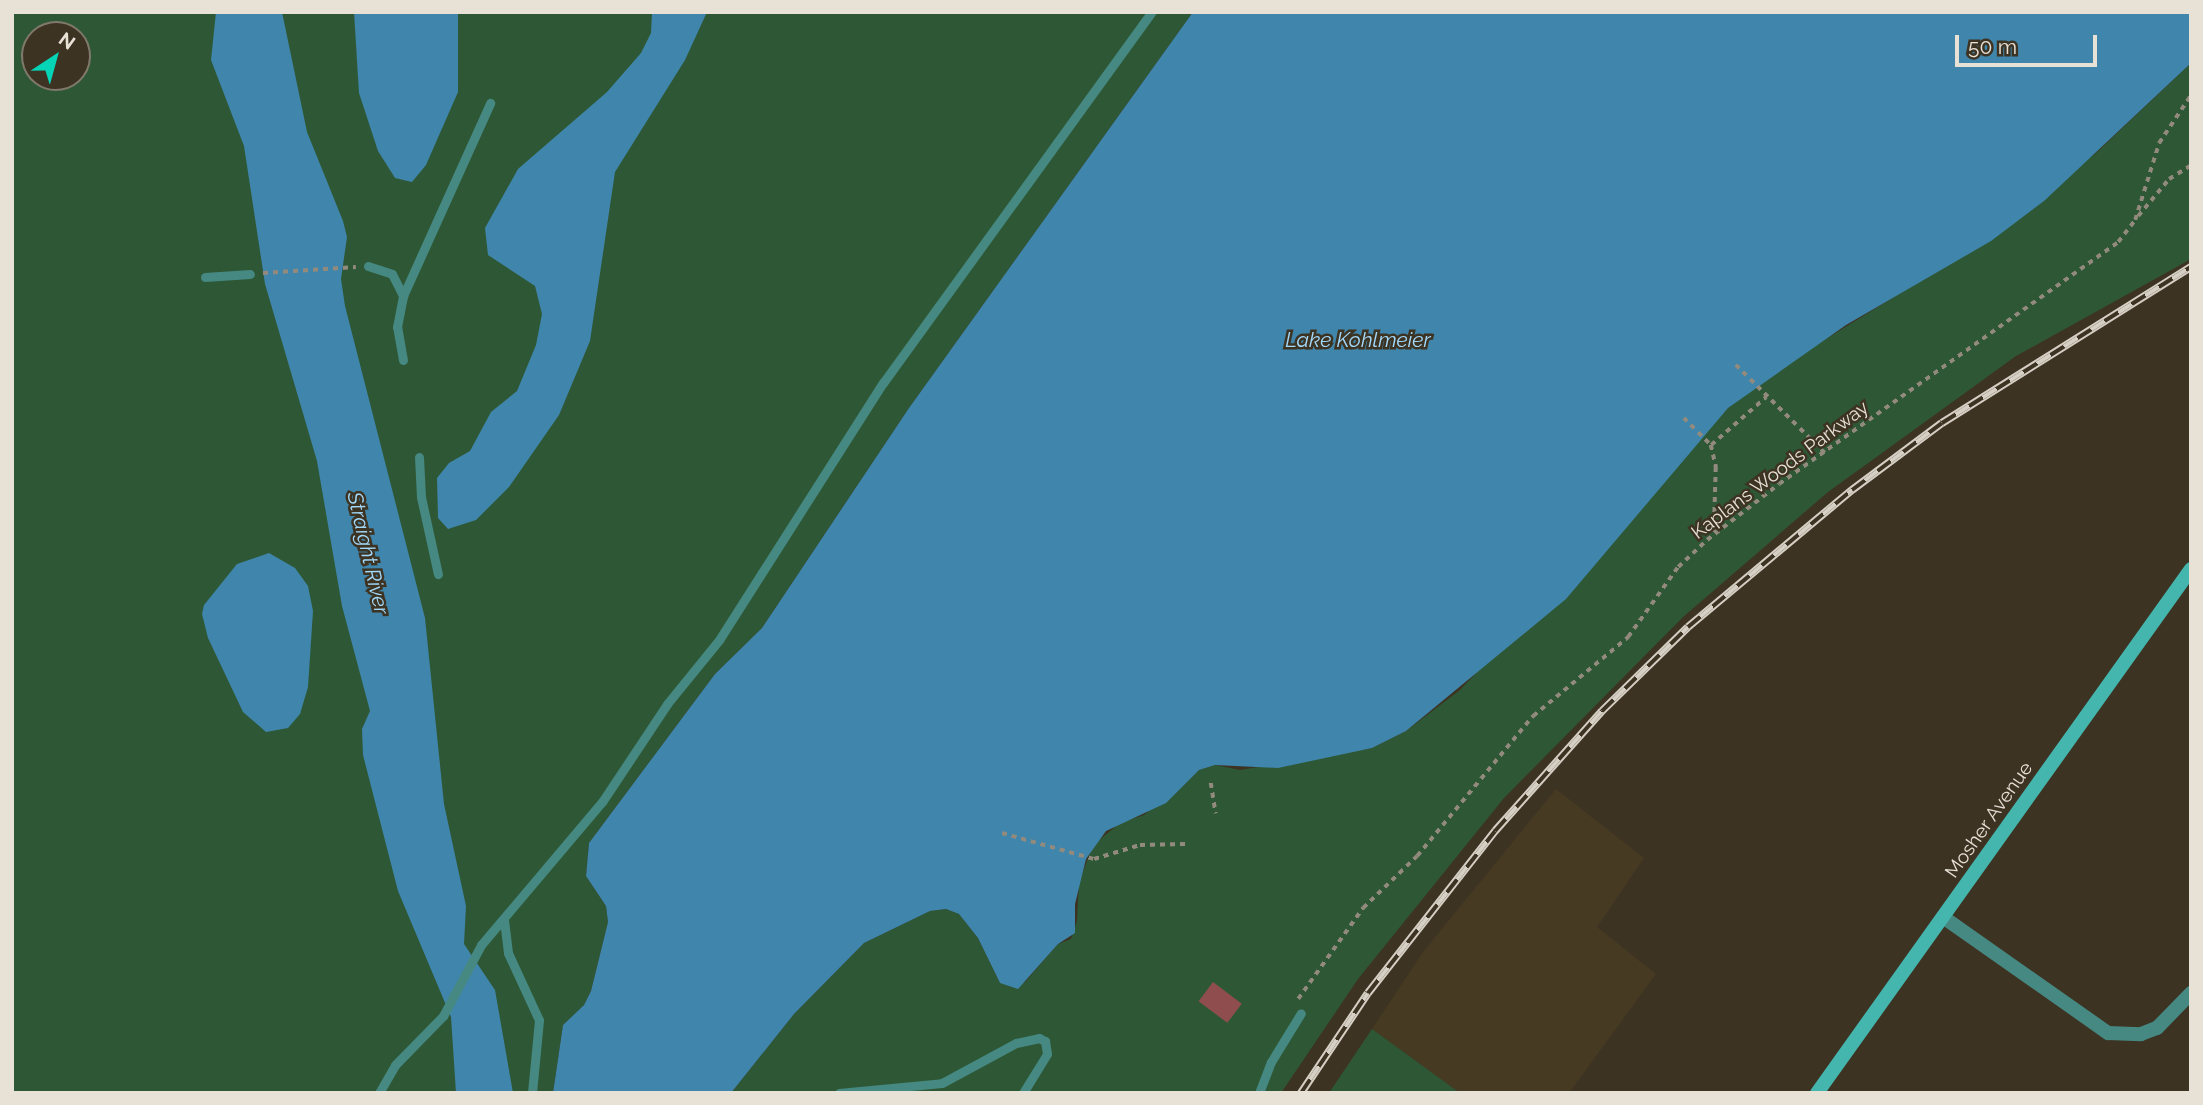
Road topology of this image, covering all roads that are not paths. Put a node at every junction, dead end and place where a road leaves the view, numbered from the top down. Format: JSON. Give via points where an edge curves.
{"nodes":[{"id":1,"x":1152,"y":12,"type":"edge"},
{"id":2,"x":490,"y":103,"type":"dead end"},
{"id":3,"x":368,"y":266,"type":"road end"},
{"id":4,"x":250,"y":274,"type":"road end"},
{"id":5,"x":205,"y":277,"type":"dead end"},
{"id":6,"x":403,"y":296,"type":"junction"},
{"id":7,"x":403,"y":360,"type":"dead end"},
{"id":8,"x":419,"y":457,"type":"dead end"},
{"id":9,"x":2191,"y":569,"type":"edge"},
{"id":10,"x":439,"y":574,"type":"dead end"},
{"id":11,"x":1943,"y":917,"type":"junction"},
{"id":12,"x":504,"y":920,"type":"junction"},
{"id":13,"x":2191,"y":993,"type":"edge"},
{"id":14,"x":1297,"y":1010,"type":"road end"},
{"id":15,"x":379,"y":1093,"type":"edge"},
{"id":16,"x":532,"y":1093,"type":"edge"},
{"id":17,"x":839,"y":1093,"type":"edge"},
{"id":18,"x":1023,"y":1093,"type":"edge"},
{"id":19,"x":1259,"y":1093,"type":"edge"},
{"id":20,"x":1817,"y":1093,"type":"edge"}],
"edges":[{"from":1,"to":12,"type":"lane","via":[[883,383],[726,630],[667,704],[602,802]]},
{"from":2,"to":6,"type":"lane"},
{"from":3,"to":6,"type":"lane","via":[[392,274]]},
{"from":4,"to":5,"type":"lane"},
{"from":6,"to":7,"type":"lane","via":[[397,327]]},
{"from":8,"to":10,"type":"lane","via":[[421,497]]},
{"from":9,"to":11,"type":"street","name":"Mosher Avenue"},
{"from":11,"to":13,"type":"street","via":[[2109,1033],[2141,1034],[2157,1028]]},
{"from":11,"to":20,"type":"street","name":"Mosher Avenue"},
{"from":12,"to":15,"type":"lane","via":[[481,946],[443,1016],[396,1065]]},
{"from":12,"to":16,"type":"lane","via":[[508,953],[539,1020]]},
{"from":14,"to":19,"type":"lane"},
{"from":17,"to":18,"type":"lane","via":[[942,1083],[1016,1043],[1039,1038],[1045,1041],[1047,1054]]}]}
